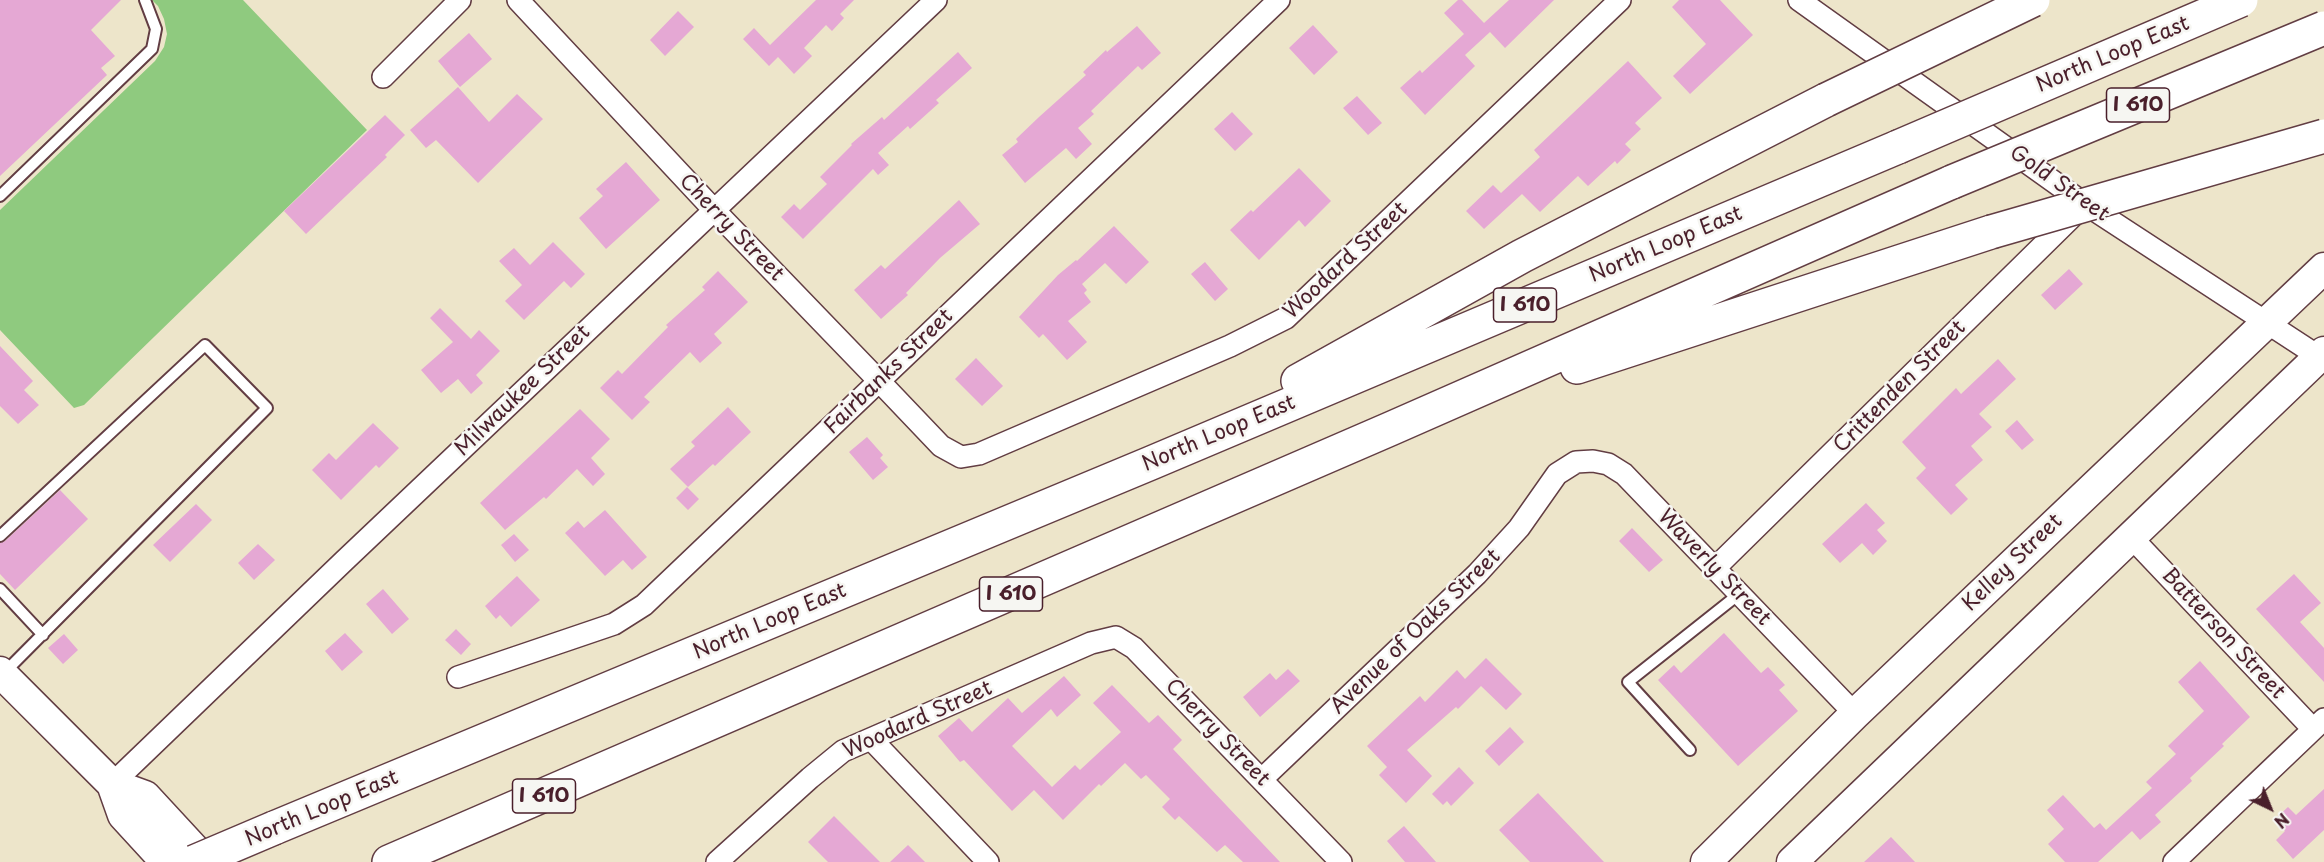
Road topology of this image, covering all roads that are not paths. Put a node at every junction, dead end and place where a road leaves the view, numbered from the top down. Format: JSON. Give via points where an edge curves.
{"nodes":[{"id":1,"x":145,"y":0,"type":"edge"},
{"id":2,"x":460,"y":0,"type":"edge"},
{"id":3,"x":518,"y":0,"type":"edge"},
{"id":4,"x":936,"y":0,"type":"edge"},
{"id":5,"x":1279,"y":0,"type":"edge"},
{"id":6,"x":1620,"y":0,"type":"edge"},
{"id":7,"x":1799,"y":0,"type":"edge"},
{"id":8,"x":2033,"y":0,"type":"edge"},
{"id":9,"x":2241,"y":0,"type":"edge"},
{"id":10,"x":2324,"y":28,"type":"edge"},
{"id":11,"x":383,"y":77,"type":"dead end"},
{"id":12,"x":2324,"y":136,"type":"edge"},
{"id":13,"x":0,"y":196,"type":"edge"},
{"id":14,"x":2085,"y":204,"type":"junction"},
{"id":15,"x":714,"y":210,"type":"junction"},
{"id":16,"x":2324,"y":268,"type":"edge"},
{"id":17,"x":2266,"y":322,"type":"junction"},
{"id":18,"x":2322,"y":356,"type":"edge"},
{"id":19,"x":880,"y":382,"type":"junction"},
{"id":20,"x":1390,"y":429,"type":"junction"},
{"id":21,"x":949,"y":450,"type":"joint"},
{"id":22,"x":1151,"y":463,"type":"junction"},
{"id":23,"x":1557,"y":474,"type":"joint"},
{"id":24,"x":0,"y":536,"type":"edge"},
{"id":25,"x":2132,"y":538,"type":"junction"},
{"id":26,"x":1714,"y":569,"type":"junction"},
{"id":27,"x":0,"y":589,"type":"edge"},
{"id":28,"x":1739,"y":594,"type":"junction"},
{"id":29,"x":43,"y":635,"type":"junction"},
{"id":30,"x":1078,"y":648,"type":"joint"},
{"id":31,"x":1,"y":673,"type":"edge"},
{"id":32,"x":458,"y":677,"type":"dead end"},
{"id":33,"x":1855,"y":714,"type":"junction"},
{"id":34,"x":2319,"y":724,"type":"edge"},
{"id":35,"x":871,"y":739,"type":"junction"},
{"id":36,"x":1690,"y":750,"type":"dead end"},
{"id":37,"x":1262,"y":779,"type":"junction"},
{"id":38,"x":112,"y":784,"type":"junction"},
{"id":39,"x":166,"y":862,"type":"edge"},
{"id":40,"x":194,"y":862,"type":"edge"},
{"id":41,"x":206,"y":862,"type":"edge"},
{"id":42,"x":389,"y":862,"type":"edge"},
{"id":43,"x":717,"y":862,"type":"edge"},
{"id":44,"x":988,"y":862,"type":"edge"},
{"id":45,"x":1341,"y":862,"type":"edge"},
{"id":46,"x":1706,"y":862,"type":"edge"},
{"id":47,"x":1792,"y":862,"type":"edge"},
{"id":48,"x":2174,"y":862,"type":"edge"}],
"edges":[{"from":1,"to":13,"type":"lane","via":[[156,29],[152,49]]},
{"from":2,"to":11,"type":"street"},
{"from":3,"to":15,"type":"street","name":"Cherry Street"},
{"from":4,"to":15,"type":"street","name":"Milwaukee Street"},
{"from":5,"to":19,"type":"street","name":"Fairbanks Street"},
{"from":6,"to":21,"type":"street","name":"Woodard Street","via":[[1286,318],[979,454],[962,457]]},
{"from":7,"to":14,"type":"street","name":"Gold Street"},
{"from":8,"to":22,"type":"highway","bridge":true,"via":[[1826,100],[1522,256]]},
{"from":9,"to":22,"type":"highway","name":"North Loop East","number":"I 610","bridge":true},
{"from":10,"to":20,"type":"highway","number":"I 610","bridge":true,"via":[[1952,182]]},
{"from":12,"to":20,"type":"highway","bridge":true,"via":[[1991,232]]},
{"from":14,"to":17,"type":"street","name":"Gold Street"},
{"from":14,"to":26,"type":"street","name":"Crittenden Street"},
{"from":15,"to":19,"type":"street","name":"Cherry Street"},
{"from":15,"to":38,"type":"street","name":"Milwaukee Street"},
{"from":16,"to":17,"type":"main road","name":"Kelley Street"},
{"from":17,"to":18,"type":"street","name":"Gold Street"},
{"from":17,"to":33,"type":"main road","name":"Kelley Street"},
{"from":18,"to":25,"type":"main road"},
{"from":19,"to":21,"type":"street","name":"Cherry Street"},
{"from":19,"to":32,"type":"street","name":"Fairbanks Street","via":[[644,605],[614,624]]},
{"from":20,"to":42,"type":"highway","number":"I 610"},
{"from":22,"to":40,"type":"highway","name":"North Loop East","number":"I 610","bridge":true},
{"from":23,"to":26,"type":"street","name":"Waverly Street","via":[[1576,462],[1608,464],[1624,474]]},
{"from":23,"to":37,"type":"street","name":"Avenue of Oaks Street","via":[[1503,547]]},
{"from":24,"to":29,"type":"lane","via":[[205,345],[267,408]]},
{"from":25,"to":34,"type":"street","name":"Batterson Street"},
{"from":25,"to":47,"type":"main road"},
{"from":26,"to":28,"type":"street","name":"Waverly Street"},
{"from":27,"to":29,"type":"lane"},
{"from":28,"to":33,"type":"street","name":"Waverly Street"},
{"from":28,"to":36,"type":"lane","via":[[1628,682]]},
{"from":29,"to":31,"type":"lane"},
{"from":30,"to":35,"type":"street","name":"Woodard Street"},
{"from":30,"to":37,"type":"street","name":"Cherry Street","via":[[1116,637],[1134,648]]},
{"from":31,"to":38,"type":"main road"},
{"from":33,"to":46,"type":"main road","name":"Kelley Street"},
{"from":34,"to":48,"type":"street"},
{"from":35,"to":43,"type":"street","name":"Woodard Street","via":[[843,751]]},
{"from":35,"to":44,"type":"street"},
{"from":37,"to":45,"type":"street","name":"Cherry Street"},
{"from":38,"to":39,"type":"main road","via":[[123,816]]},
{"from":38,"to":41,"type":"main road","via":[[145,796]]}]}
